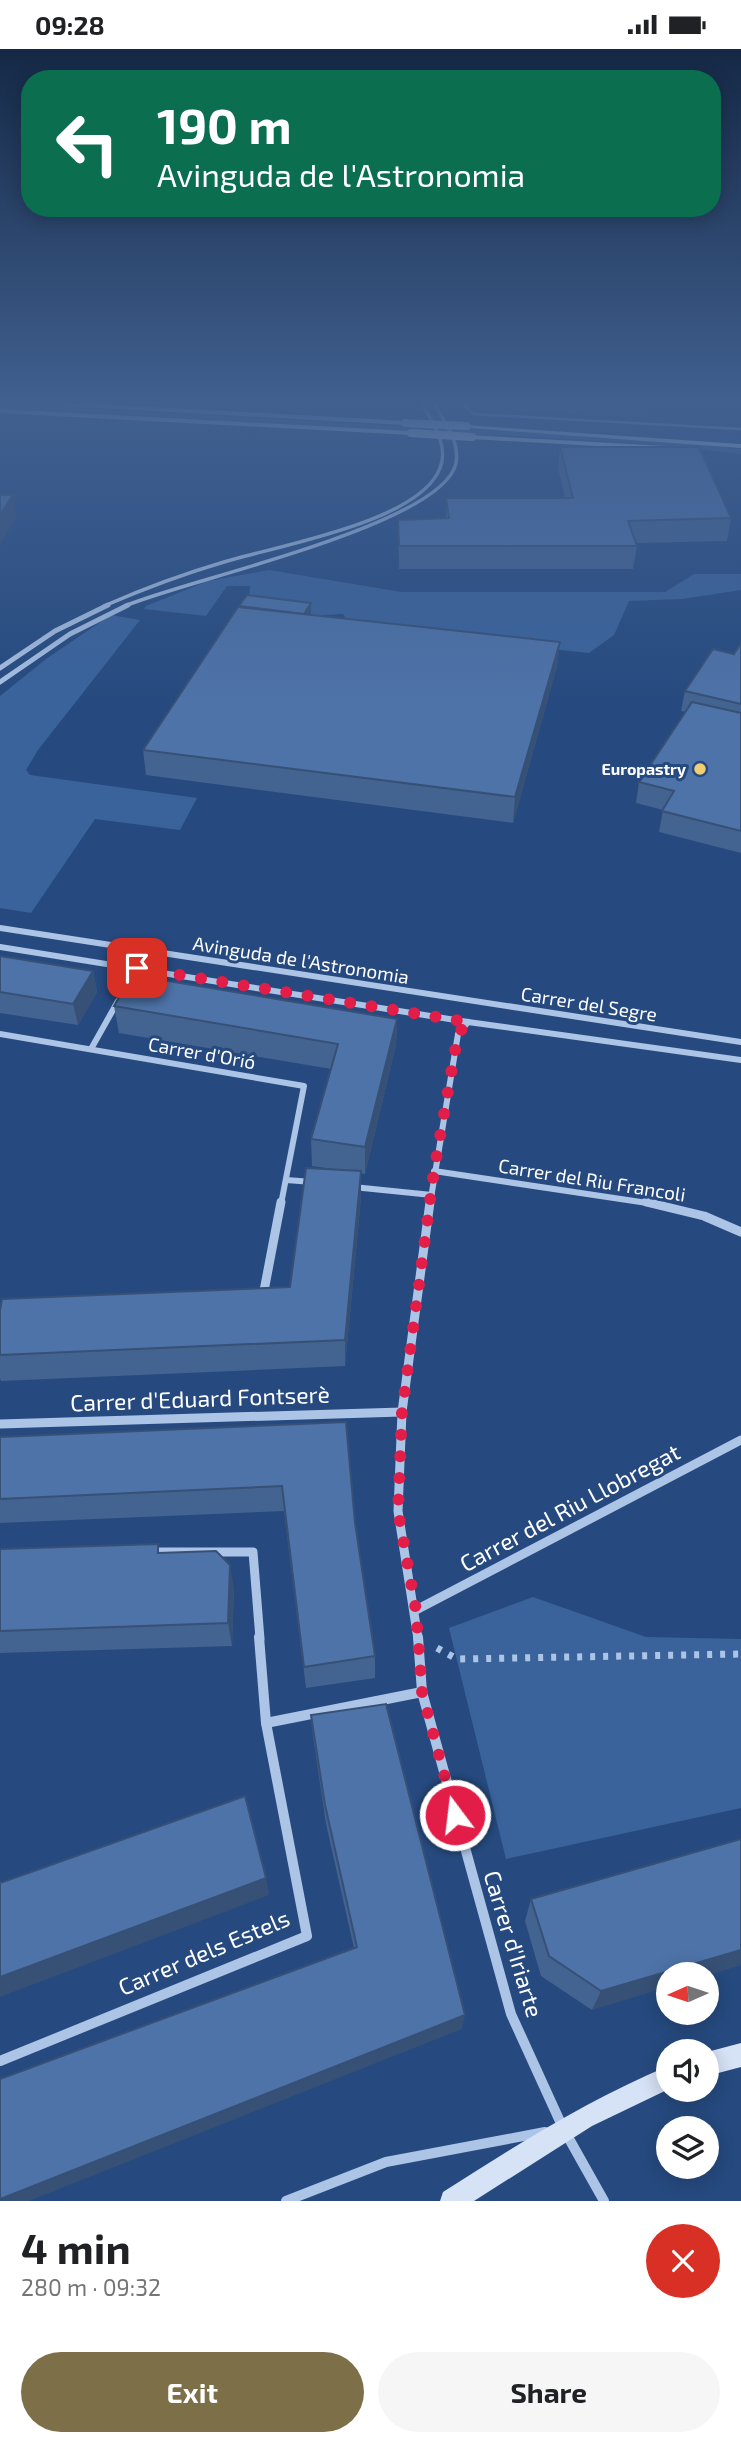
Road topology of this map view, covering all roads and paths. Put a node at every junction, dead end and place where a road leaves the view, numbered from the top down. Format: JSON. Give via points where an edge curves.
{"nodes":[{"id":1,"x":402,"y":504,"type":"edge"},
{"id":2,"x":417,"y":504,"type":"edge"},
{"id":3,"x":0,"y":668,"type":"edge"},
{"id":4,"x":0,"y":682,"type":"edge"},
{"id":5,"x":0,"y":928,"type":"edge"},
{"id":6,"x":0,"y":947,"type":"edge"},
{"id":7,"x":137,"y":968,"type":"junction"},
{"id":8,"x":131,"y":980,"type":"edge"},
{"id":9,"x":124,"y":992,"type":"edge"},
{"id":10,"x":432,"y":996,"type":"joint"},
{"id":11,"x":468,"y":1022,"type":"junction"},
{"id":12,"x":0,"y":1034,"type":"edge"},
{"id":13,"x":741,"y":1042,"type":"edge"},
{"id":14,"x":91,"y":1049,"type":"junction"},
{"id":15,"x":741,"y":1060,"type":"edge"},
{"id":16,"x":434,"y":1171,"type":"junction"},
{"id":17,"x":286,"y":1179,"type":"junction"},
{"id":18,"x":326,"y":1184,"type":"edge"},
{"id":19,"x":339,"y":1185,"type":"edge"},
{"id":20,"x":432,"y":1195,"type":"junction"},
{"id":21,"x":741,"y":1232,"type":"edge"},
{"id":22,"x":248,"y":1297,"type":"edge"},
{"id":23,"x":402,"y":1412,"type":"junction"},
{"id":24,"x":0,"y":1424,"type":"edge"},
{"id":25,"x":741,"y":1440,"type":"edge"},
{"id":26,"x":133,"y":1552,"type":"edge"},
{"id":27,"x":416,"y":1610,"type":"junction"},
{"id":28,"x":435,"y":1647,"type":"dead end"},
{"id":29,"x":741,"y":1654,"type":"edge"},
{"id":30,"x":422,"y":1692,"type":"junction"},
{"id":31,"x":266,"y":1723,"type":"junction"},
{"id":32,"x":741,"y":2055,"type":"edge"},
{"id":33,"x":0,"y":2061,"type":"edge"},
{"id":34,"x":719,"y":2061,"type":"edge"},
{"id":35,"x":656,"y":2083,"type":"edge"},
{"id":36,"x":563,"y":2128,"type":"junction"},
{"id":37,"x":286,"y":2201,"type":"edge"},
{"id":38,"x":452,"y":2201,"type":"edge"},
{"id":39,"x":604,"y":2201,"type":"edge"}],
"edges":[{"from":1,"to":3,"type":"street","via":[[366,521],[197,571],[114,602],[36,643]]},
{"from":2,"to":4,"type":"street","via":[[355,532],[146,597],[48,647]]},
{"from":5,"to":10,"type":"street","name":"Avinguda de l'Astronomia"},
{"from":6,"to":7,"type":"street","name":"Avinguda de l'Astronomia"},
{"from":7,"to":8,"type":"street"},
{"from":7,"to":11,"type":"street","name":"Avinguda de l'Astronomia"},
{"from":9,"to":14,"type":"street"},
{"from":10,"to":13,"type":"street","name":"Carrer del Segre"},
{"from":11,"to":15,"type":"street","name":"Carrer del Segre"},
{"from":11,"to":16,"type":"street","name":"Carrer d'Iriarte","via":[[458,1034]]},
{"from":12,"to":14,"type":"street","name":"Carrer d'Orió"},
{"from":14,"to":17,"type":"street","name":"Carrer d'Orió","via":[[304,1086]]},
{"from":16,"to":20,"type":"street","name":"Carrer d'Iriarte"},
{"from":16,"to":21,"type":"street","name":"Carrer del Riu Francoli","via":[[629,1198],[690,1212]]},
{"from":17,"to":18,"type":"street"},
{"from":17,"to":22,"type":"street","via":[[262,1297]]},
{"from":19,"to":20,"type":"street"},
{"from":20,"to":23,"type":"street","name":"Carrer d'Iriarte"},
{"from":23,"to":24,"type":"street","name":"Carrer d'Eduard Fontserè"},
{"from":23,"to":27,"type":"street","name":"Carrer d'Iriarte","via":[[398,1511]]},
{"from":25,"to":27,"type":"street","name":"Carrer del Riu Llobregat"},
{"from":26,"to":31,"type":"street","via":[[253,1552]]},
{"from":27,"to":30,"type":"street","name":"Carrer d'Iriarte"},
{"from":28,"to":29,"type":"path","via":[[457,1659]]},
{"from":30,"to":31,"type":"street"},
{"from":30,"to":36,"type":"street","name":"Carrer d'Iriarte","via":[[511,2014]]},
{"from":31,"to":33,"type":"street","name":"Carrer dels Estels","via":[[307,1936]]},
{"from":32,"to":34,"type":"street"},
{"from":35,"to":36,"type":"street"},
{"from":36,"to":37,"type":"street","via":[[386,2162]]},
{"from":36,"to":38,"type":"street"},
{"from":36,"to":39,"type":"street","name":"Carrer d'Iriarte"}]}
